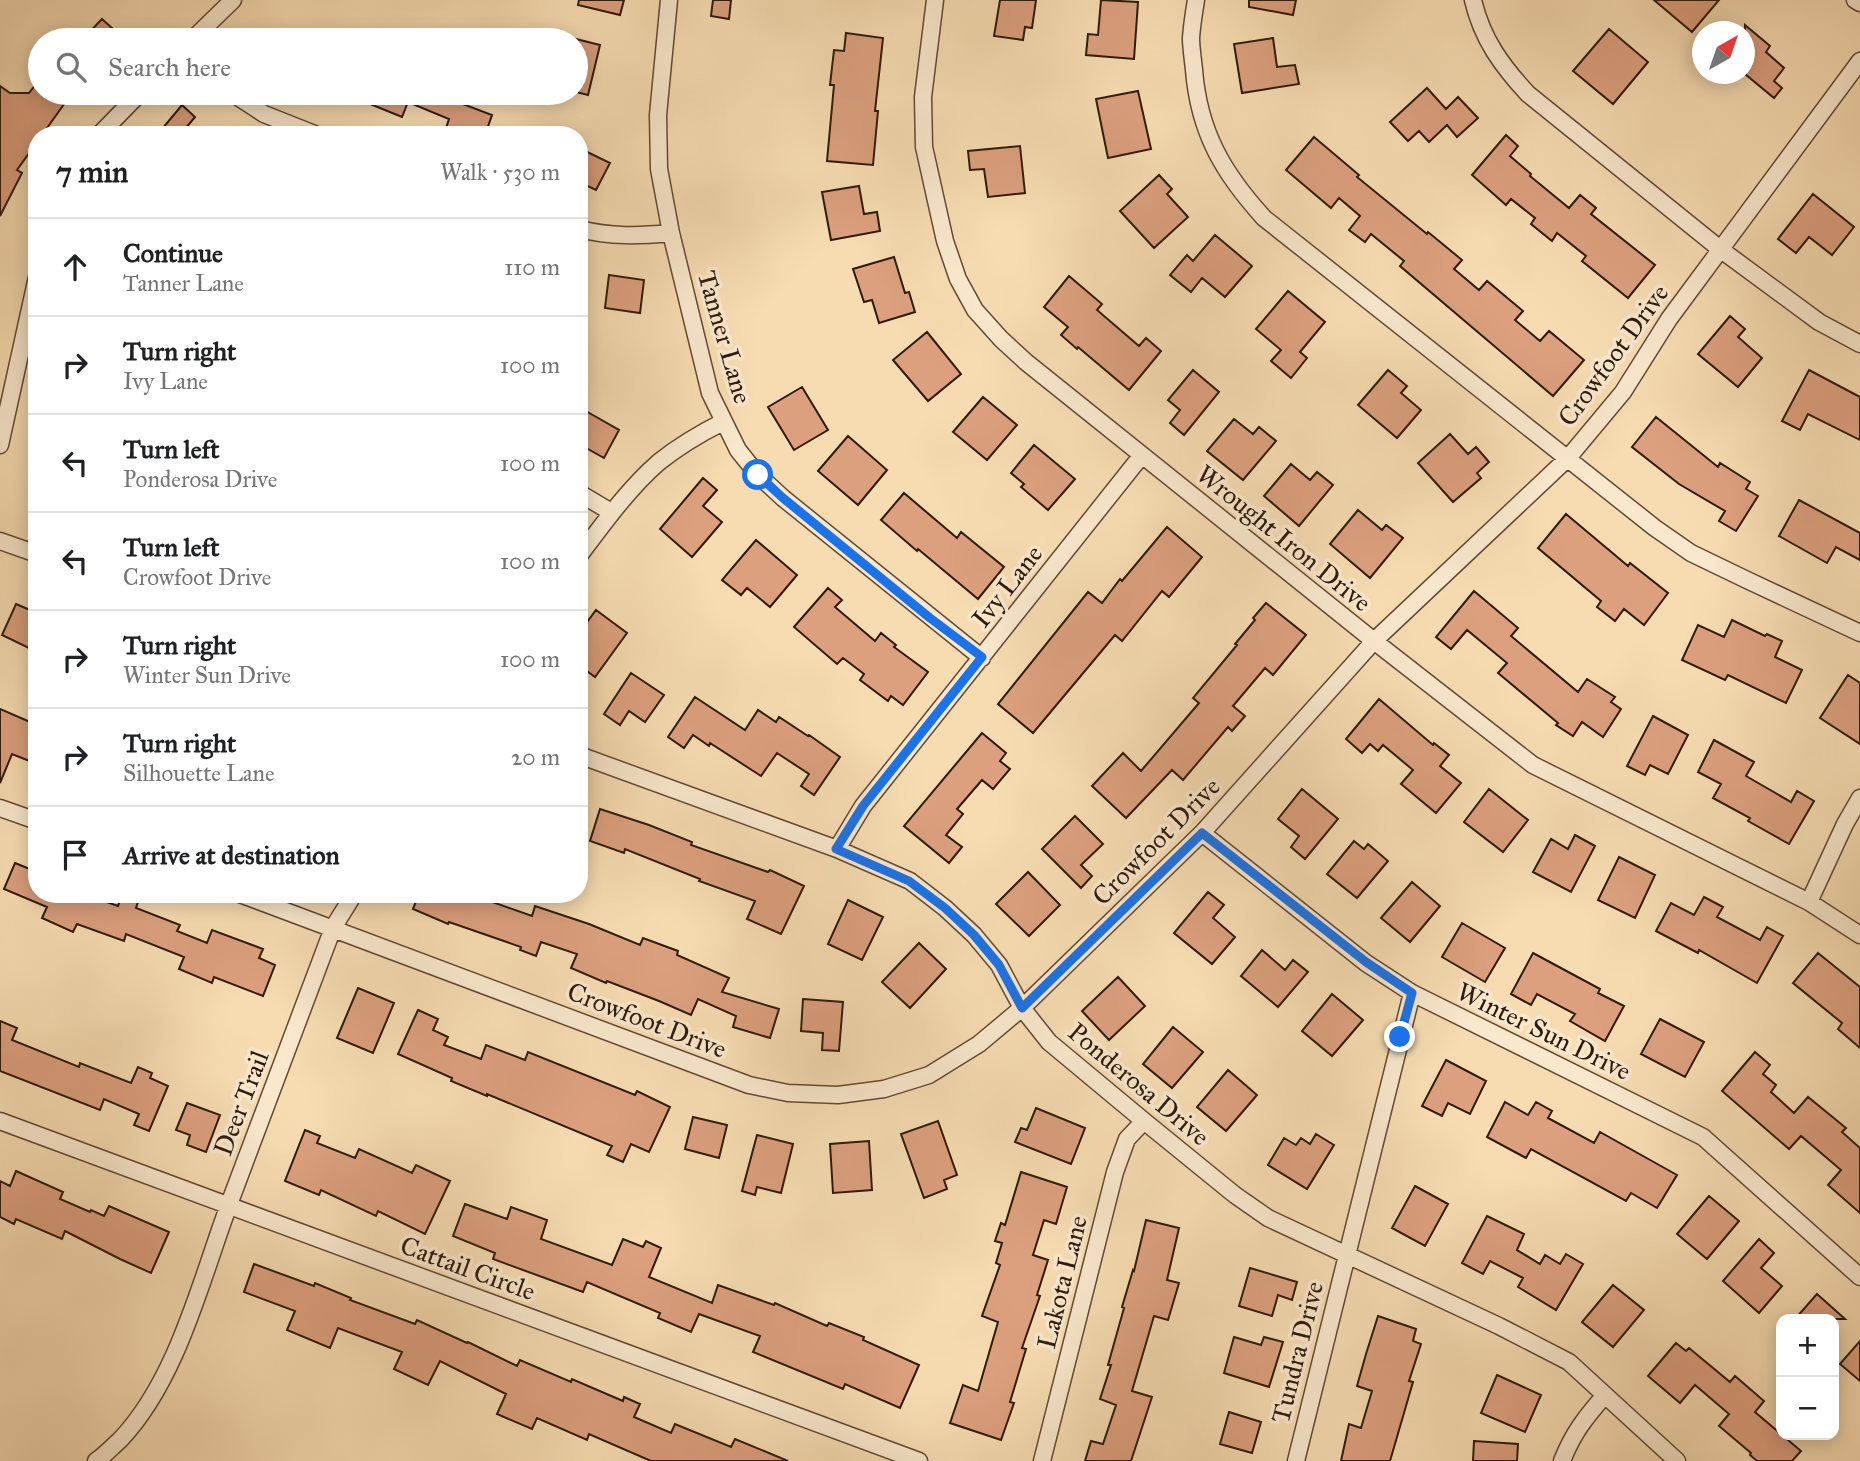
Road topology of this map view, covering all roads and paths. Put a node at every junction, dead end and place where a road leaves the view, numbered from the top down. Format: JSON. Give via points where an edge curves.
{"nodes":[{"id":1,"x":233,"y":0,"type":"edge"},
{"id":2,"x":669,"y":0,"type":"edge"},
{"id":3,"x":935,"y":0,"type":"edge"},
{"id":4,"x":1196,"y":0,"type":"edge"},
{"id":5,"x":1473,"y":0,"type":"edge"},
{"id":6,"x":1855,"y":0,"type":"edge"},
{"id":7,"x":1860,"y":3,"type":"edge"},
{"id":8,"x":204,"y":28,"type":"edge"},
{"id":9,"x":1860,"y":61,"type":"edge"},
{"id":10,"x":128,"y":105,"type":"edge"},
{"id":11,"x":250,"y":105,"type":"edge"},
{"id":12,"x":108,"y":126,"type":"edge"},
{"id":13,"x":294,"y":126,"type":"edge"},
{"id":14,"x":588,"y":231,"type":"edge"},
{"id":15,"x":671,"y":233,"type":"junction"},
{"id":16,"x":1720,"y":250,"type":"junction"},
{"id":17,"x":28,"y":322,"type":"edge"},
{"id":18,"x":1860,"y":344,"type":"edge"},
{"id":19,"x":723,"y":422,"type":"junction"},
{"id":20,"x":0,"y":445,"type":"edge"},
{"id":21,"x":1142,"y":455,"type":"junction"},
{"id":22,"x":1568,"y":458,"type":"junction"},
{"id":23,"x":588,"y":498,"type":"edge"},
{"id":24,"x":611,"y":512,"type":"junction"},
{"id":25,"x":0,"y":541,"type":"edge"},
{"id":26,"x":588,"y":544,"type":"edge"},
{"id":27,"x":28,"y":551,"type":"edge"},
{"id":28,"x":1860,"y":633,"type":"edge"},
{"id":29,"x":1374,"y":642,"type":"junction"},
{"id":30,"x":982,"y":657,"type":"junction"},
{"id":31,"x":588,"y":758,"type":"edge"},
{"id":32,"x":1860,"y":798,"type":"edge"},
{"id":33,"x":0,"y":808,"type":"edge"},
{"id":34,"x":28,"y":818,"type":"edge"},
{"id":35,"x":1202,"y":833,"type":"junction"},
{"id":36,"x":836,"y":849,"type":"junction"},
{"id":37,"x":1809,"y":902,"type":"junction"},
{"id":38,"x":265,"y":903,"type":"edge"},
{"id":39,"x":348,"y":903,"type":"edge"},
{"id":40,"x":333,"y":928,"type":"junction"},
{"id":41,"x":1860,"y":934,"type":"edge"},
{"id":42,"x":1412,"y":993,"type":"junction"},
{"id":43,"x":1022,"y":1008,"type":"junction"},
{"id":44,"x":0,"y":1121,"type":"edge"},
{"id":45,"x":1144,"y":1121,"type":"junction"},
{"id":46,"x":228,"y":1205,"type":"junction"},
{"id":47,"x":1346,"y":1254,"type":"junction"},
{"id":48,"x":1860,"y":1277,"type":"edge"},
{"id":49,"x":1605,"y":1395,"type":"junction"},
{"id":50,"x":96,"y":1461,"type":"edge"},
{"id":51,"x":919,"y":1461,"type":"edge"},
{"id":52,"x":1042,"y":1461,"type":"edge"},
{"id":53,"x":1296,"y":1461,"type":"edge"},
{"id":54,"x":1562,"y":1461,"type":"edge"},
{"id":55,"x":1677,"y":1461,"type":"edge"}],
"edges":[{"from":1,"to":8,"type":"street"},
{"from":2,"to":15,"type":"street","name":"Tanner Lane","via":[[658,115],[659,169]]},
{"from":3,"to":21,"type":"street","name":"Wrought Iron Drive","via":[[923,97],[924,147],[958,279],[975,310],[1001,339]]},
{"from":4,"to":22,"type":"street","via":[[1191,40],[1196,91],[1208,133],[1240,191],[1264,218]]},
{"from":5,"to":16,"type":"street","via":[[1487,41],[1528,94]]},
{"from":6,"to":7,"type":"street"},
{"from":9,"to":16,"type":"street","name":"Crowfoot Drive"},
{"from":10,"to":12,"type":"street"},
{"from":11,"to":13,"type":"street"},
{"from":14,"to":15,"type":"street","via":[[642,236]]},
{"from":15,"to":19,"type":"street","name":"Tanner Lane","via":[[710,393]]},
{"from":16,"to":18,"type":"street","via":[[1819,322]]},
{"from":16,"to":22,"type":"street","name":"Crowfoot Drive","via":[[1623,392]]},
{"from":17,"to":20,"type":"street"},
{"from":19,"to":24,"type":"street","via":[[659,463]]},
{"from":19,"to":30,"type":"street","name":"Tanner Lane","via":[[738,450],[783,498]]},
{"from":21,"to":29,"type":"street","name":"Wrought Iron Drive"},
{"from":21,"to":30,"type":"street","name":"Ivy Lane"},
{"from":22,"to":28,"type":"street","via":[[1691,553]]},
{"from":22,"to":29,"type":"street","name":"Crowfoot Drive"},
{"from":23,"to":24,"type":"street"},
{"from":24,"to":26,"type":"street"},
{"from":25,"to":27,"type":"street"},
{"from":29,"to":35,"type":"street","name":"Crowfoot Drive"},
{"from":29,"to":37,"type":"street","name":"Wrought Iron Drive","via":[[1533,765]]},
{"from":30,"to":36,"type":"street","name":"Ivy Lane","via":[[863,806]]},
{"from":31,"to":36,"type":"street","name":"Ponderosa Drive"},
{"from":32,"to":37,"type":"street"},
{"from":33,"to":34,"type":"street"},
{"from":35,"to":42,"type":"street","name":"Winter Sun Drive"},
{"from":35,"to":43,"type":"street","name":"Crowfoot Drive"},
{"from":36,"to":43,"type":"street","name":"Ponderosa Drive","via":[[909,881],[945,908],[999,965]]},
{"from":37,"to":41,"type":"street","name":"Wrought Iron Drive"},
{"from":38,"to":40,"type":"street","name":"Crowfoot Drive"},
{"from":39,"to":40,"type":"street","name":"Deer Trail"},
{"from":40,"to":43,"type":"street","name":"Crowfoot Drive","via":[[749,1085],[788,1093],[838,1095],[929,1075],[979,1044]]},
{"from":40,"to":46,"type":"street","name":"Deer Trail"},
{"from":42,"to":47,"type":"street","name":"Tundra Drive"},
{"from":42,"to":48,"type":"street","name":"Winter Sun Drive","via":[[1703,1137]]},
{"from":43,"to":45,"type":"street","name":"Ponderosa Drive","via":[[1049,1042]]},
{"from":44,"to":46,"type":"street","name":"Cattail Circle"},
{"from":45,"to":47,"type":"street","name":"Ponderosa Drive","via":[[1268,1218]]},
{"from":45,"to":52,"type":"street","name":"Lakota Lane","via":[[1127,1139],[1115,1172]]},
{"from":46,"to":50,"type":"street","name":"Deer Trail","via":[[184,1333],[153,1395],[131,1427]]},
{"from":46,"to":51,"type":"street","name":"Cattail Circle"},
{"from":47,"to":49,"type":"street","name":"Ponderosa Drive","via":[[1542,1347],[1569,1362]]},
{"from":47,"to":53,"type":"street","name":"Tundra Drive"},
{"from":49,"to":54,"type":"street","via":[[1582,1422]]},
{"from":49,"to":55,"type":"street","name":"Ponderosa Drive"}]}
